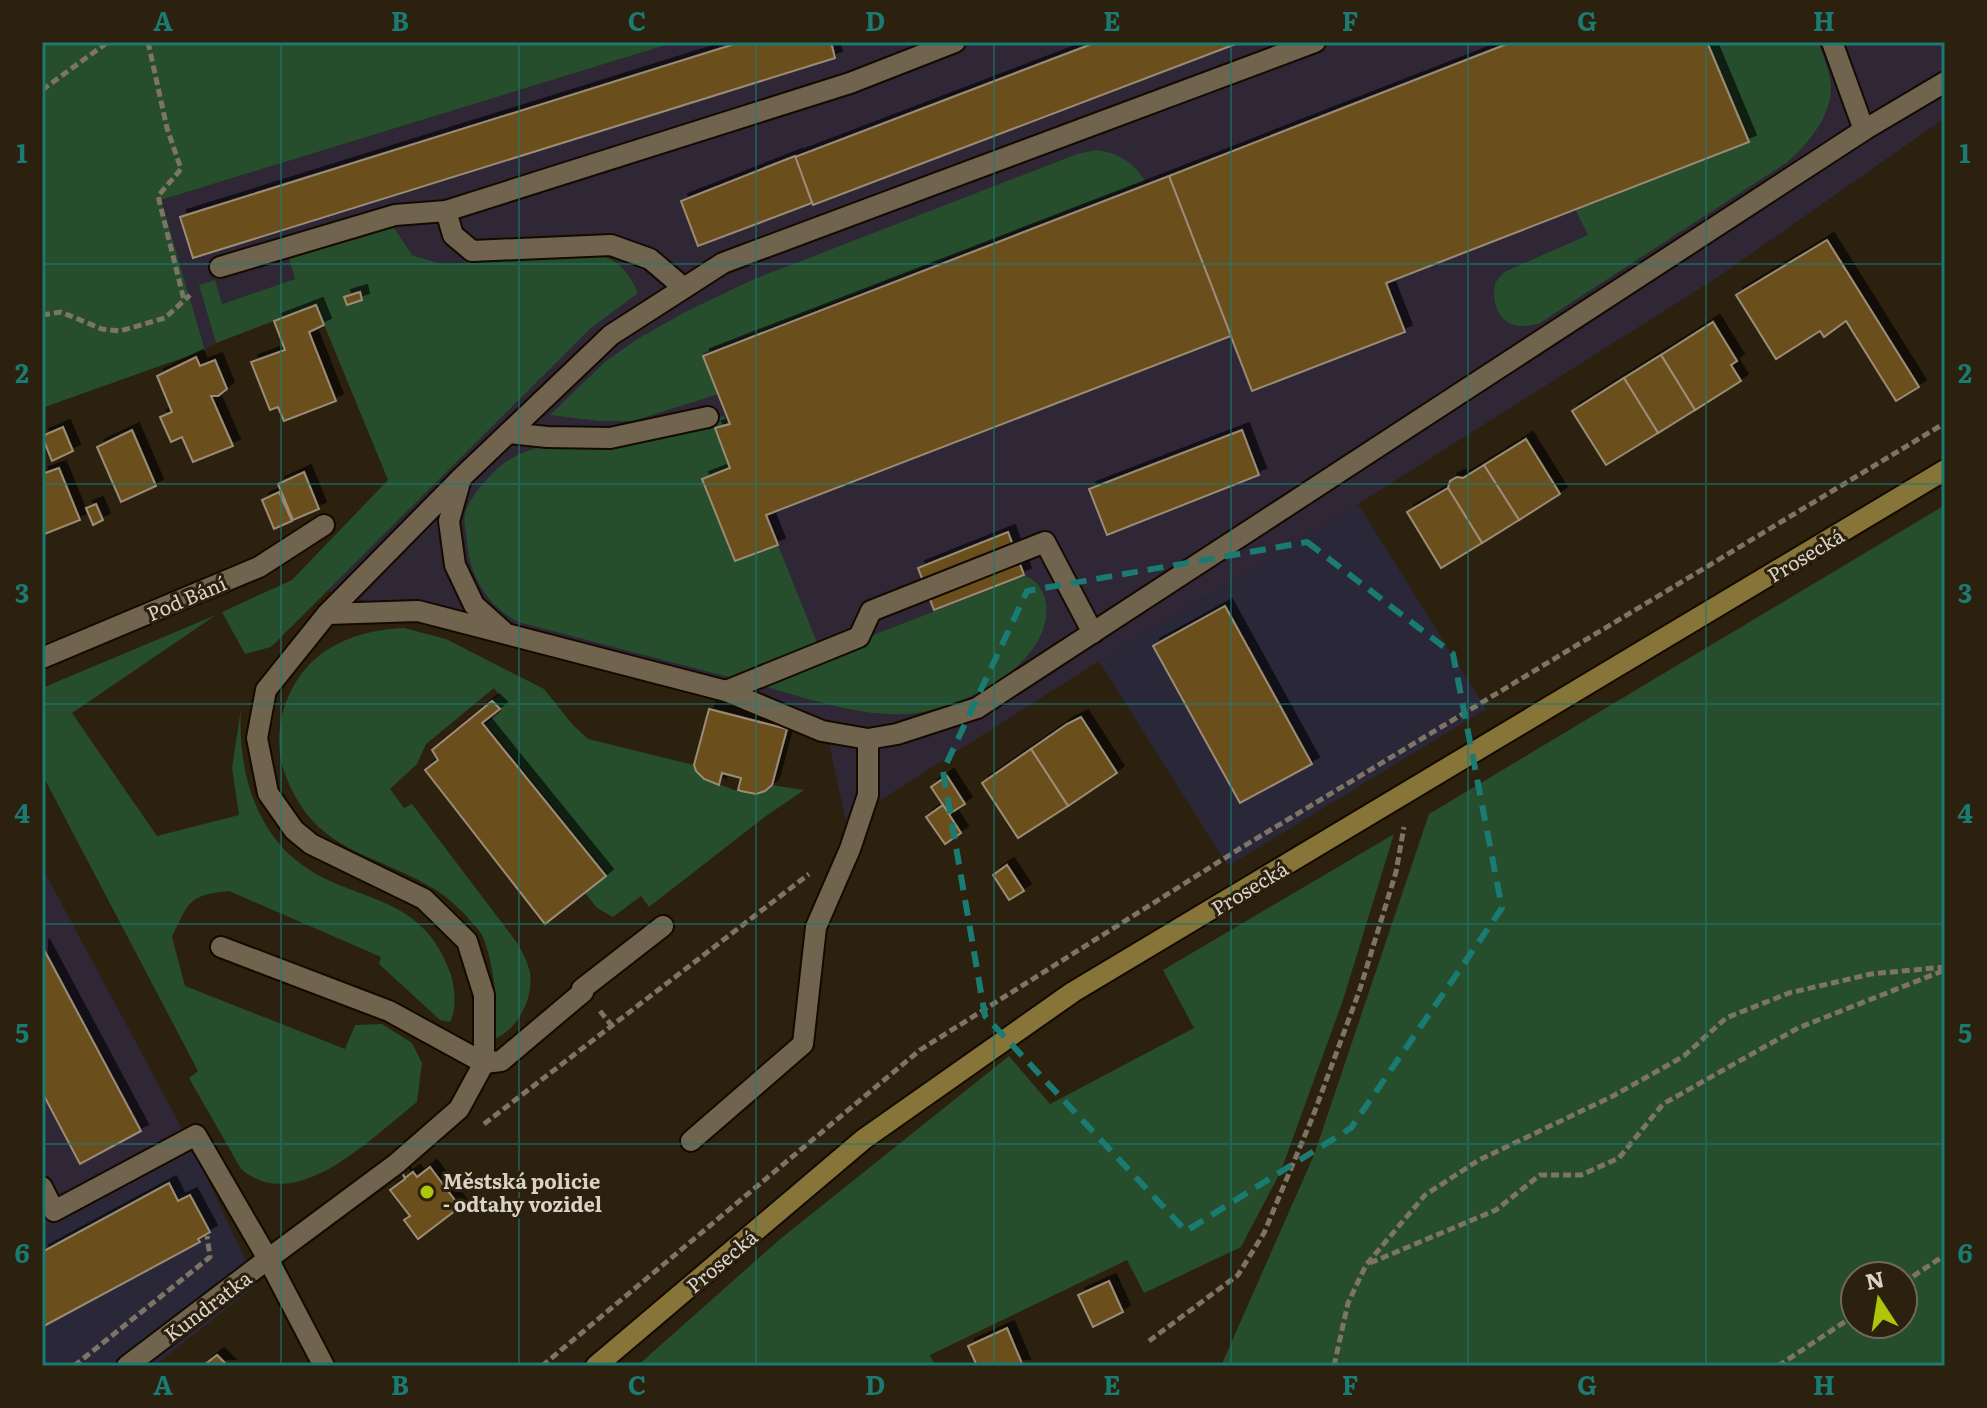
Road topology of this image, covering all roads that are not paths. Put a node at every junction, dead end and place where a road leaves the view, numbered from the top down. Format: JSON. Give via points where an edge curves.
{"nodes":[{"id":1,"x":955,"y":42,"type":"edge"},
{"id":2,"x":1315,"y":42,"type":"edge"},
{"id":3,"x":1832,"y":42,"type":"edge"},
{"id":4,"x":1945,"y":82,"type":"edge"},
{"id":5,"x":1864,"y":130,"type":"junction"},
{"id":6,"x":446,"y":211,"type":"junction"},
{"id":7,"x":220,"y":267,"type":"dead end"},
{"id":8,"x":684,"y":288,"type":"junction"},
{"id":9,"x":708,"y":417,"type":"dead end"},
{"id":10,"x":508,"y":433,"type":"junction"},
{"id":11,"x":1945,"y":470,"type":"edge"},
{"id":12,"x":461,"y":478,"type":"junction"},
{"id":13,"x":324,"y":525,"type":"dead end"},
{"id":14,"x":327,"y":614,"type":"junction"},
{"id":15,"x":1093,"y":633,"type":"junction"},
{"id":16,"x":506,"y":634,"type":"junction"},
{"id":17,"x":42,"y":658,"type":"edge"},
{"id":18,"x":726,"y":691,"type":"junction"},
{"id":19,"x":868,"y":739,"type":"junction"},
{"id":20,"x":663,"y":926,"type":"dead end"},
{"id":21,"x":221,"y":947,"type":"dead end"},
{"id":22,"x":484,"y":1063,"type":"junction"},
{"id":23,"x":691,"y":1141,"type":"dead end"},
{"id":24,"x":42,"y":1187,"type":"edge"},
{"id":25,"x":48,"y":1214,"type":"edge"},
{"id":26,"x":268,"y":1259,"type":"junction"},
{"id":27,"x":127,"y":1366,"type":"edge"},
{"id":28,"x":324,"y":1366,"type":"edge"},
{"id":29,"x":596,"y":1366,"type":"edge"}],
"edges":[{"from":1,"to":6,"type":"street","via":[[850,83]]},
{"from":2,"to":8,"type":"street","via":[[723,263]]},
{"from":3,"to":5,"type":"street"},
{"from":4,"to":5,"type":"street"},
{"from":5,"to":15,"type":"street"},
{"from":6,"to":7,"type":"street","via":[[395,215]]},
{"from":6,"to":8,"type":"street","via":[[453,235],[472,251],[611,245],[650,259]]},
{"from":8,"to":10,"type":"street","via":[[611,335]]},
{"from":9,"to":10,"type":"street","via":[[610,438]]},
{"from":10,"to":12,"type":"street"},
{"from":11,"to":29,"type":"main road","name":"Prosecká","via":[[1073,992],[853,1148]]},
{"from":12,"to":14,"type":"street"},
{"from":12,"to":16,"type":"street","via":[[449,521],[455,565],[474,605]]},
{"from":13,"to":17,"type":"street","name":"Pod Bání","via":[[259,567]]},
{"from":14,"to":16,"type":"street","via":[[418,611]]},
{"from":14,"to":22,"type":"street","via":[[266,690],[257,738],[268,793],[311,844],[424,899],[467,941],[484,995]]},
{"from":15,"to":18,"type":"street","via":[[1045,542],[871,611],[859,637]]},
{"from":15,"to":19,"type":"street","via":[[977,708]]},
{"from":16,"to":18,"type":"street"},
{"from":18,"to":19,"type":"street","via":[[822,731]]},
{"from":19,"to":23,"type":"street","via":[[868,795],[816,927],[803,1044]]},
{"from":20,"to":22,"type":"street","via":[[501,1061]]},
{"from":21,"to":22,"type":"street","via":[[389,1011]]},
{"from":22,"to":26,"type":"street","via":[[459,1109],[396,1164]]},
{"from":24,"to":25,"type":"street"},
{"from":25,"to":26,"type":"street","via":[[196,1135]]},
{"from":26,"to":27,"type":"street","name":"Kundratka"},
{"from":26,"to":28,"type":"street","name":"Kundratka"}]}
